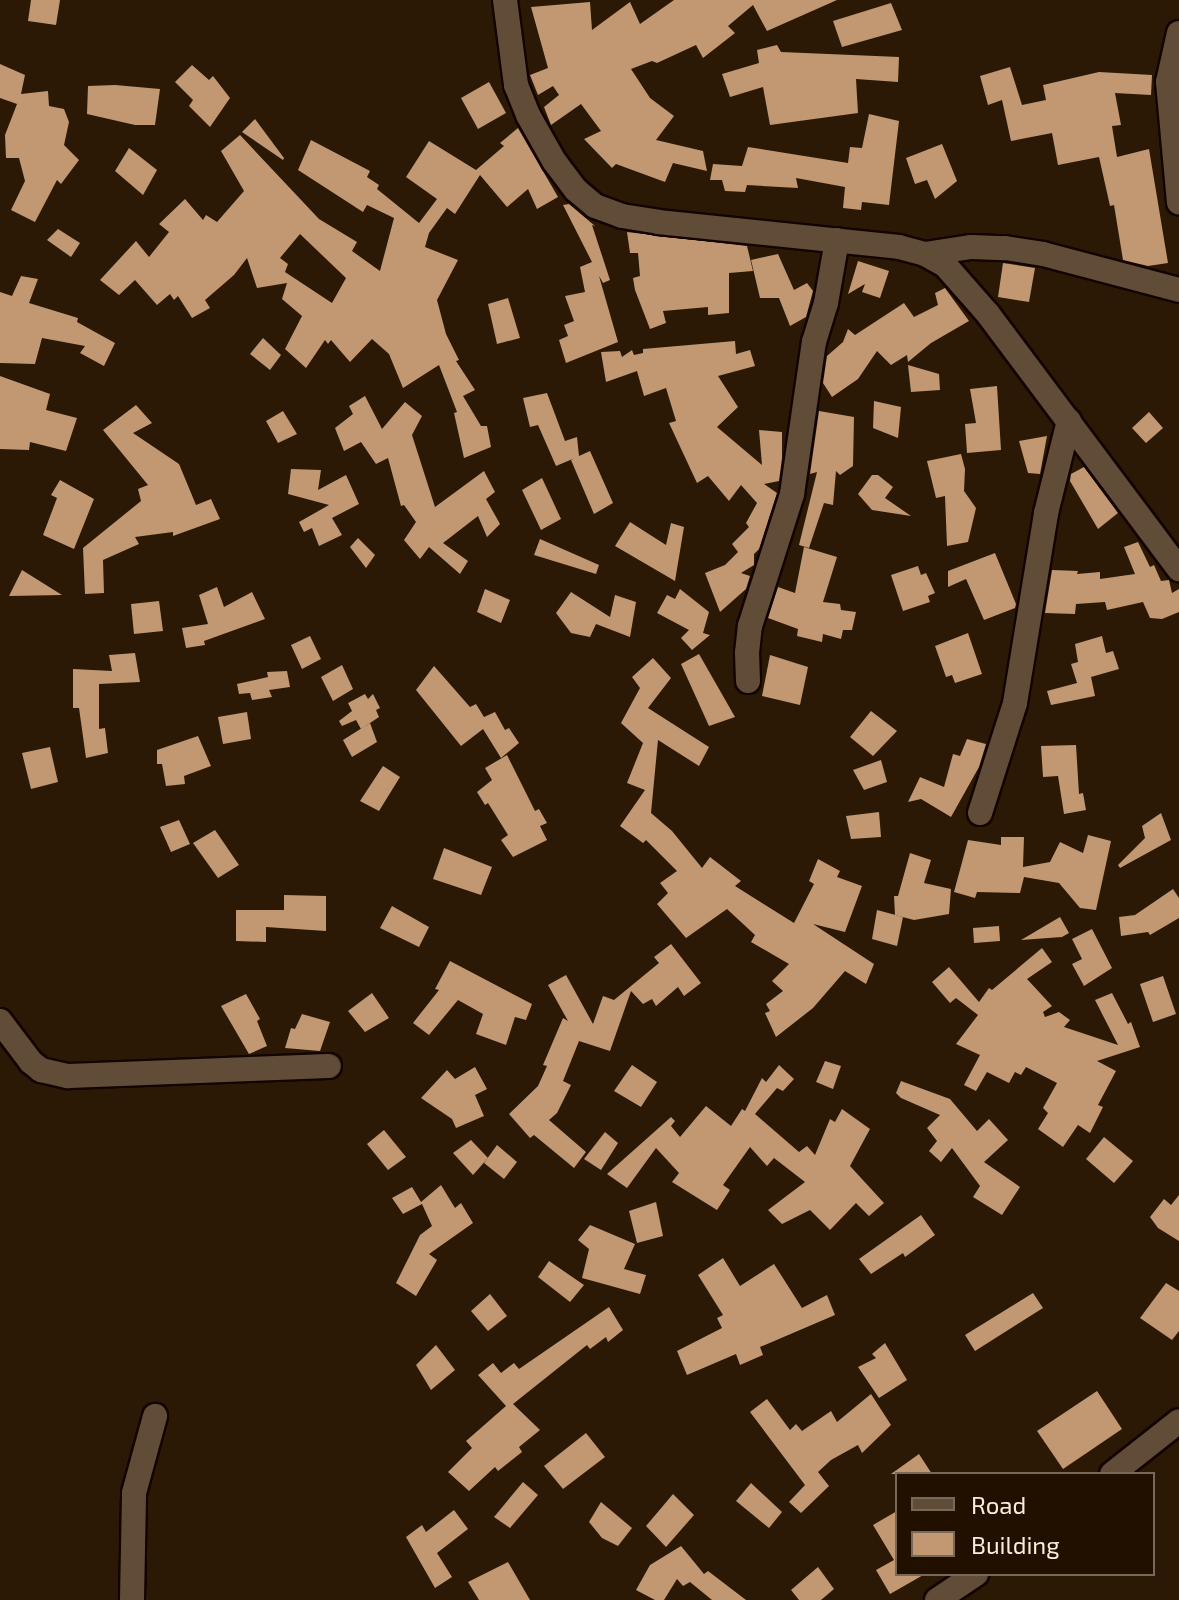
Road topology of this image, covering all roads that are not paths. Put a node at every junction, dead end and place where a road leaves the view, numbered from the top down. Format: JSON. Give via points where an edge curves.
{"nodes":[{"id":1,"x":505,"y":0,"type":"edge"},
{"id":2,"x":1179,"y":33,"type":"edge"},
{"id":3,"x":1179,"y":203,"type":"edge"},
{"id":4,"x":837,"y":240,"type":"junction"},
{"id":5,"x":925,"y":254,"type":"junction"},
{"id":6,"x":1179,"y":290,"type":"edge"},
{"id":7,"x":1069,"y":421,"type":"junction"},
{"id":8,"x":1179,"y":569,"type":"edge"},
{"id":9,"x":748,"y":681,"type":"dead end"},
{"id":10,"x":980,"y":813,"type":"dead end"},
{"id":11,"x":0,"y":1021,"type":"edge"},
{"id":12,"x":329,"y":1066,"type":"dead end"},
{"id":13,"x":155,"y":1416,"type":"dead end"},
{"id":14,"x":1179,"y":1421,"type":"edge"},
{"id":15,"x":1115,"y":1472,"type":"edge"},
{"id":16,"x":973,"y":1576,"type":"edge"},
{"id":17,"x":132,"y":1600,"type":"edge"},
{"id":18,"x":937,"y":1600,"type":"edge"}],
"edges":[{"from":1,"to":4,"type":"street","via":[[516,85],[528,115],[554,161],[595,206],[658,222]]},
{"from":2,"to":3,"type":"street","via":[[1168,82]]},
{"from":4,"to":5,"type":"street"},
{"from":4,"to":9,"type":"street","via":[[814,342],[792,494],[750,626]]},
{"from":5,"to":6,"type":"street","via":[[1005,248]]},
{"from":5,"to":7,"type":"street","via":[[962,283]]},
{"from":7,"to":8,"type":"street"},
{"from":7,"to":10,"type":"street","via":[[1046,513],[1015,703]]},
{"from":11,"to":12,"type":"street","via":[[31,1062],[68,1076]]},
{"from":13,"to":17,"type":"street","via":[[134,1493]]},
{"from":14,"to":15,"type":"street"},
{"from":16,"to":18,"type":"street"}]}
